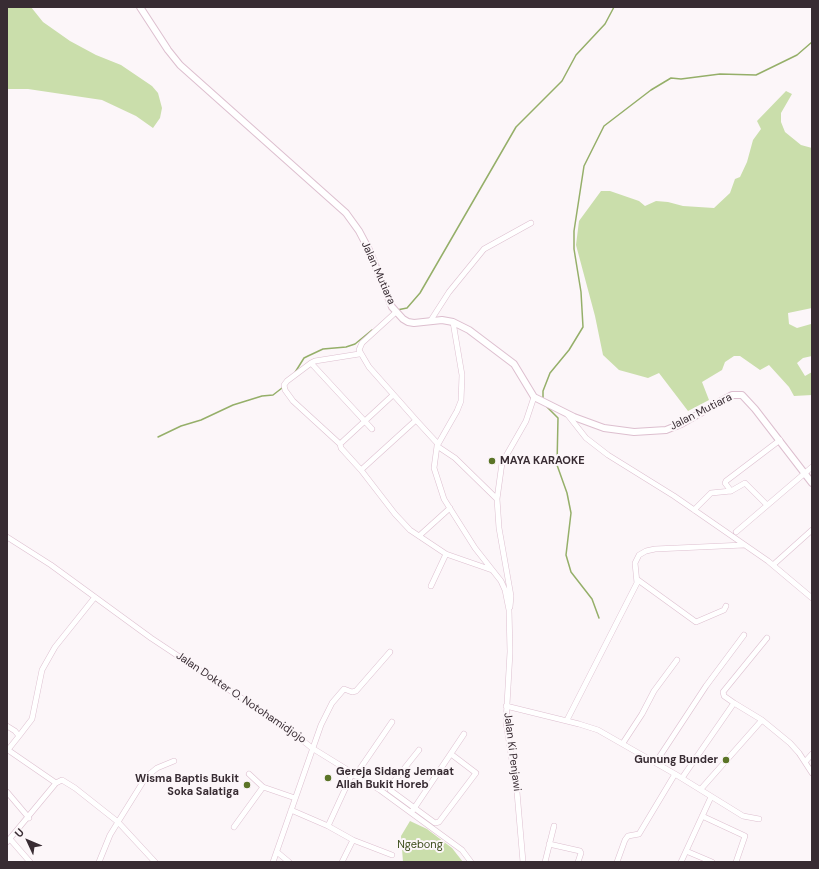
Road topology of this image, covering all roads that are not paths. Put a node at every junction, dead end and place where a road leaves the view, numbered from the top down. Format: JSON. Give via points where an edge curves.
{"nodes":[{"id":1,"x":140,"y":7,"type":"edge"},
{"id":2,"x":531,"y":223,"type":"dead end"},
{"id":3,"x":395,"y":311,"type":"junction"},
{"id":4,"x":431,"y":320,"type":"junction"},
{"id":5,"x":453,"y":322,"type":"junction"},
{"id":6,"x":360,"y":354,"type":"junction"},
{"id":7,"x":311,"y":363,"type":"junction"},
{"id":8,"x":393,"y":394,"type":"junction"},
{"id":9,"x":534,"y":397,"type":"junction"},
{"id":10,"x":566,"y":413,"type":"junction"},
{"id":11,"x":416,"y":420,"type":"junction"},
{"id":12,"x":365,"y":421,"type":"junction"},
{"id":13,"x":372,"y":429,"type":"dead end"},
{"id":14,"x":780,"y":440,"type":"junction"},
{"id":15,"x":340,"y":444,"type":"junction"},
{"id":16,"x":438,"y":445,"type":"junction"},
{"id":17,"x":812,"y":467,"type":"edge"},
{"id":18,"x":361,"y":470,"type":"junction"},
{"id":19,"x":804,"y":472,"type":"junction"},
{"id":20,"x":812,"y":483,"type":"edge"},
{"id":21,"x":731,"y":491,"type":"junction"},
{"id":22,"x":497,"y":498,"type":"junction"},
{"id":23,"x":767,"y":505,"type":"junction"},
{"id":24,"x":450,"y":508,"type":"junction"},
{"id":25,"x":694,"y":510,"type":"junction"},
{"id":26,"x":812,"y":530,"type":"edge"},
{"id":27,"x":736,"y":532,"type":"dead end"},
{"id":28,"x":419,"y":536,"type":"junction"},
{"id":29,"x":7,"y":537,"type":"edge"},
{"id":30,"x":744,"y":545,"type":"junction"},
{"id":31,"x":446,"y":554,"type":"junction"},
{"id":32,"x":773,"y":565,"type":"junction"},
{"id":33,"x":492,"y":570,"type":"junction"},
{"id":34,"x":638,"y":580,"type":"junction"},
{"id":35,"x":431,"y":586,"type":"dead end"},
{"id":36,"x":95,"y":597,"type":"junction"},
{"id":37,"x":812,"y":598,"type":"edge"},
{"id":38,"x":726,"y":606,"type":"dead end"},
{"id":39,"x":509,"y":610,"type":"junction"},
{"id":40,"x":744,"y":635,"type":"dead end"},
{"id":41,"x":767,"y":638,"type":"dead end"},
{"id":42,"x":390,"y":652,"type":"dead end"},
{"id":43,"x":677,"y":660,"type":"dead end"},
{"id":44,"x":734,"y":703,"type":"junction"},
{"id":45,"x":506,"y":706,"type":"junction"},
{"id":46,"x":567,"y":720,"type":"junction"},
{"id":47,"x":762,"y":720,"type":"junction"},
{"id":48,"x":392,"y":722,"type":"dead end"},
{"id":49,"x":7,"y":726,"type":"edge"},
{"id":50,"x":464,"y":734,"type":"dead end"},
{"id":51,"x":19,"y":736,"type":"junction"},
{"id":52,"x":623,"y":743,"type":"junction"},
{"id":53,"x":8,"y":748,"type":"edge"},
{"id":54,"x":312,"y":748,"type":"junction"},
{"id":55,"x":419,"y":750,"type":"dead end"},
{"id":56,"x":451,"y":754,"type":"junction"},
{"id":57,"x":812,"y":754,"type":"edge"},
{"id":58,"x":174,"y":761,"type":"dead end"},
{"id":59,"x":656,"y":762,"type":"junction"},
{"id":60,"x":805,"y":762,"type":"junction"},
{"id":61,"x":812,"y":773,"type":"edge"},
{"id":62,"x":249,"y":774,"type":"dead end"},
{"id":63,"x":675,"y":774,"type":"junction"},
{"id":64,"x":353,"y":775,"type":"junction"},
{"id":65,"x":682,"y":778,"type":"junction"},
{"id":66,"x":56,"y":783,"type":"junction"},
{"id":67,"x":262,"y":787,"type":"junction"},
{"id":68,"x":701,"y":790,"type":"junction"},
{"id":69,"x":7,"y":792,"type":"edge"},
{"id":70,"x":711,"y":797,"type":"junction"},
{"id":71,"x":295,"y":798,"type":"junction"},
{"id":72,"x":415,"y":807,"type":"junction"},
{"id":73,"x":291,"y":810,"type":"junction"},
{"id":74,"x":411,"y":813,"type":"junction"},
{"id":75,"x":702,"y":816,"type":"junction"},
{"id":76,"x":29,"y":818,"type":"junction"},
{"id":77,"x":759,"y":819,"type":"dead end"},
{"id":78,"x":118,"y":822,"type":"junction"},
{"id":79,"x":328,"y":826,"type":"junction"},
{"id":80,"x":554,"y":826,"type":"dead end"},
{"id":81,"x":234,"y":827,"type":"dead end"},
{"id":82,"x":8,"y":840,"type":"edge"},
{"id":83,"x":353,"y":840,"type":"junction"},
{"id":84,"x":549,"y":844,"type":"junction"},
{"id":85,"x":686,"y":851,"type":"junction"},
{"id":86,"x":277,"y":852,"type":"junction"},
{"id":87,"x":392,"y":855,"type":"dead end"},
{"id":88,"x":30,"y":862,"type":"edge"},
{"id":89,"x":99,"y":862,"type":"edge"},
{"id":90,"x":155,"y":862,"type":"edge"},
{"id":91,"x":273,"y":862,"type":"edge"},
{"id":92,"x":289,"y":862,"type":"edge"},
{"id":93,"x":342,"y":862,"type":"edge"},
{"id":94,"x":471,"y":862,"type":"edge"},
{"id":95,"x":523,"y":862,"type":"edge"},
{"id":96,"x":545,"y":862,"type":"edge"},
{"id":97,"x":578,"y":862,"type":"edge"},
{"id":98,"x":616,"y":862,"type":"edge"},
{"id":99,"x":681,"y":862,"type":"edge"},
{"id":100,"x":712,"y":862,"type":"edge"},
{"id":101,"x":736,"y":862,"type":"edge"}],
"edges":[{"from":1,"to":3,"type":"street","name":"Jalan Mutiara","via":[[180,65],[346,213],[365,244],[386,296]]},
{"from":2,"to":4,"type":"street","via":[[484,249],[449,292]]},
{"from":3,"to":4,"type":"street","name":"Jalan Mutiara","via":[[408,322]]},
{"from":3,"to":6,"type":"street","via":[[362,343],[358,350]]},
{"from":4,"to":5,"type":"street","name":"Jalan Mutiara"},
{"from":5,"to":9,"type":"street","name":"Jalan Mutiara","via":[[469,330],[511,360]]},
{"from":5,"to":16,"type":"street","via":[[463,386],[457,411]]},
{"from":6,"to":7,"type":"street","via":[[315,360]]},
{"from":6,"to":8,"type":"street"},
{"from":7,"to":12,"type":"street"},
{"from":7,"to":15,"type":"street","via":[[285,383],[285,390],[293,401]]},
{"from":8,"to":11,"type":"street"},
{"from":8,"to":12,"type":"street"},
{"from":9,"to":10,"type":"street","name":"Jalan Mutiara"},
{"from":9,"to":22,"type":"street","via":[[526,421],[502,462]]},
{"from":10,"to":14,"type":"street","name":"Jalan Mutiara","via":[[604,428],[649,432],[666,430],[681,424],[738,394],[755,408]]},
{"from":10,"to":25,"type":"street","via":[[586,438],[608,455]]},
{"from":11,"to":16,"type":"street"},
{"from":11,"to":18,"type":"street"},
{"from":12,"to":13,"type":"street"},
{"from":12,"to":15,"type":"street"},
{"from":14,"to":19,"type":"street","name":"Jalan Mutiara"},
{"from":14,"to":21,"type":"street","via":[[726,481]]},
{"from":15,"to":18,"type":"street"},
{"from":16,"to":22,"type":"street","via":[[456,458]]},
{"from":16,"to":24,"type":"street","via":[[434,472]]},
{"from":17,"to":19,"type":"street"},
{"from":18,"to":28,"type":"street","via":[[394,514]]},
{"from":19,"to":20,"type":"street","name":"Jalan Mutiara"},
{"from":19,"to":23,"type":"street"},
{"from":21,"to":23,"type":"street","via":[[746,483]]},
{"from":21,"to":25,"type":"street","via":[[710,493]]},
{"from":22,"to":39,"type":"street","via":[[499,528],[511,596]]},
{"from":23,"to":27,"type":"street"},
{"from":24,"to":28,"type":"street"},
{"from":24,"to":33,"type":"street"},
{"from":25,"to":30,"type":"street"},
{"from":26,"to":32,"type":"street"},
{"from":28,"to":31,"type":"street"},
{"from":29,"to":36,"type":"street","name":"Jalan Dokter O. Notohamidjojo"},
{"from":30,"to":32,"type":"street"},
{"from":30,"to":34,"type":"street","via":[[650,549],[639,555],[636,560]]},
{"from":31,"to":33,"type":"street"},
{"from":31,"to":35,"type":"street"},
{"from":32,"to":37,"type":"street"},
{"from":33,"to":39,"type":"street","via":[[503,584]]},
{"from":34,"to":38,"type":"street","via":[[696,622],[724,610]]},
{"from":34,"to":46,"type":"street"},
{"from":36,"to":51,"type":"street","via":[[55,647],[42,670],[32,719]]},
{"from":36,"to":54,"type":"street","name":"Jalan Dokter O. Notohamidjojo","via":[[283,725]]},
{"from":39,"to":45,"type":"street","name":"Jalan Ki Penjawi","via":[[510,652]]},
{"from":40,"to":59,"type":"street","via":[[706,686]]},
{"from":41,"to":44,"type":"street","via":[[723,692],[724,696]]},
{"from":42,"to":54,"type":"street","via":[[356,691],[344,689],[332,703]]},
{"from":43,"to":52,"type":"street"},
{"from":44,"to":47,"type":"street"},
{"from":44,"to":65,"type":"street"},
{"from":45,"to":46,"type":"street"},
{"from":45,"to":95,"type":"street","name":"Jalan Ki Penjawi","via":[[506,728],[517,792]]},
{"from":46,"to":52,"type":"street","via":[[598,730]]},
{"from":47,"to":60,"type":"street","via":[[790,743]]},
{"from":47,"to":68,"type":"street"},
{"from":48,"to":64,"type":"street"},
{"from":49,"to":51,"type":"street"},
{"from":50,"to":56,"type":"street"},
{"from":51,"to":53,"type":"street"},
{"from":52,"to":59,"type":"street"},
{"from":53,"to":66,"type":"street"},
{"from":54,"to":64,"type":"street","name":"Jalan Dokter O. Notohamidjojo"},
{"from":54,"to":71,"type":"street"},
{"from":55,"to":72,"type":"street","via":[[390,788],[392,793]]},
{"from":56,"to":72,"type":"street"},
{"from":56,"to":72,"type":"street","via":[[474,770],[475,775],[437,823]]},
{"from":57,"to":60,"type":"street"},
{"from":58,"to":78,"type":"street","via":[[157,768],[146,777]]},
{"from":59,"to":63,"type":"street"},
{"from":60,"to":61,"type":"street"},
{"from":62,"to":67,"type":"street"},
{"from":63,"to":65,"type":"street"},
{"from":63,"to":98,"type":"street","via":[[639,834],[628,836],[625,840]]},
{"from":64,"to":74,"type":"street","name":"Jalan Dokter O. Notohamidjojo","via":[[380,790]]},
{"from":64,"to":79,"type":"street"},
{"from":65,"to":68,"type":"street"},
{"from":66,"to":76,"type":"street"},
{"from":66,"to":78,"type":"street","via":[[60,780],[68,784]]},
{"from":67,"to":71,"type":"street"},
{"from":67,"to":81,"type":"street"},
{"from":68,"to":70,"type":"street"},
{"from":69,"to":76,"type":"street"},
{"from":70,"to":75,"type":"street"},
{"from":70,"to":77,"type":"street","via":[[745,816]]},
{"from":71,"to":73,"type":"street"},
{"from":72,"to":74,"type":"street"},
{"from":73,"to":79,"type":"street"},
{"from":73,"to":86,"type":"street"},
{"from":74,"to":94,"type":"street","name":"Jalan Dokter O. Notohamidjojo","via":[[462,850]]},
{"from":75,"to":85,"type":"street"},
{"from":75,"to":101,"type":"street","via":[[745,836]]},
{"from":76,"to":82,"type":"street"},
{"from":78,"to":89,"type":"street"},
{"from":78,"to":90,"type":"street"},
{"from":79,"to":83,"type":"street"},
{"from":80,"to":84,"type":"street"},
{"from":82,"to":88,"type":"street"},
{"from":83,"to":87,"type":"street"},
{"from":83,"to":93,"type":"street"},
{"from":84,"to":96,"type":"street"},
{"from":84,"to":97,"type":"street","via":[[580,850]]},
{"from":85,"to":99,"type":"street"},
{"from":85,"to":100,"type":"street"},
{"from":86,"to":91,"type":"street"},
{"from":86,"to":92,"type":"street"}]}
